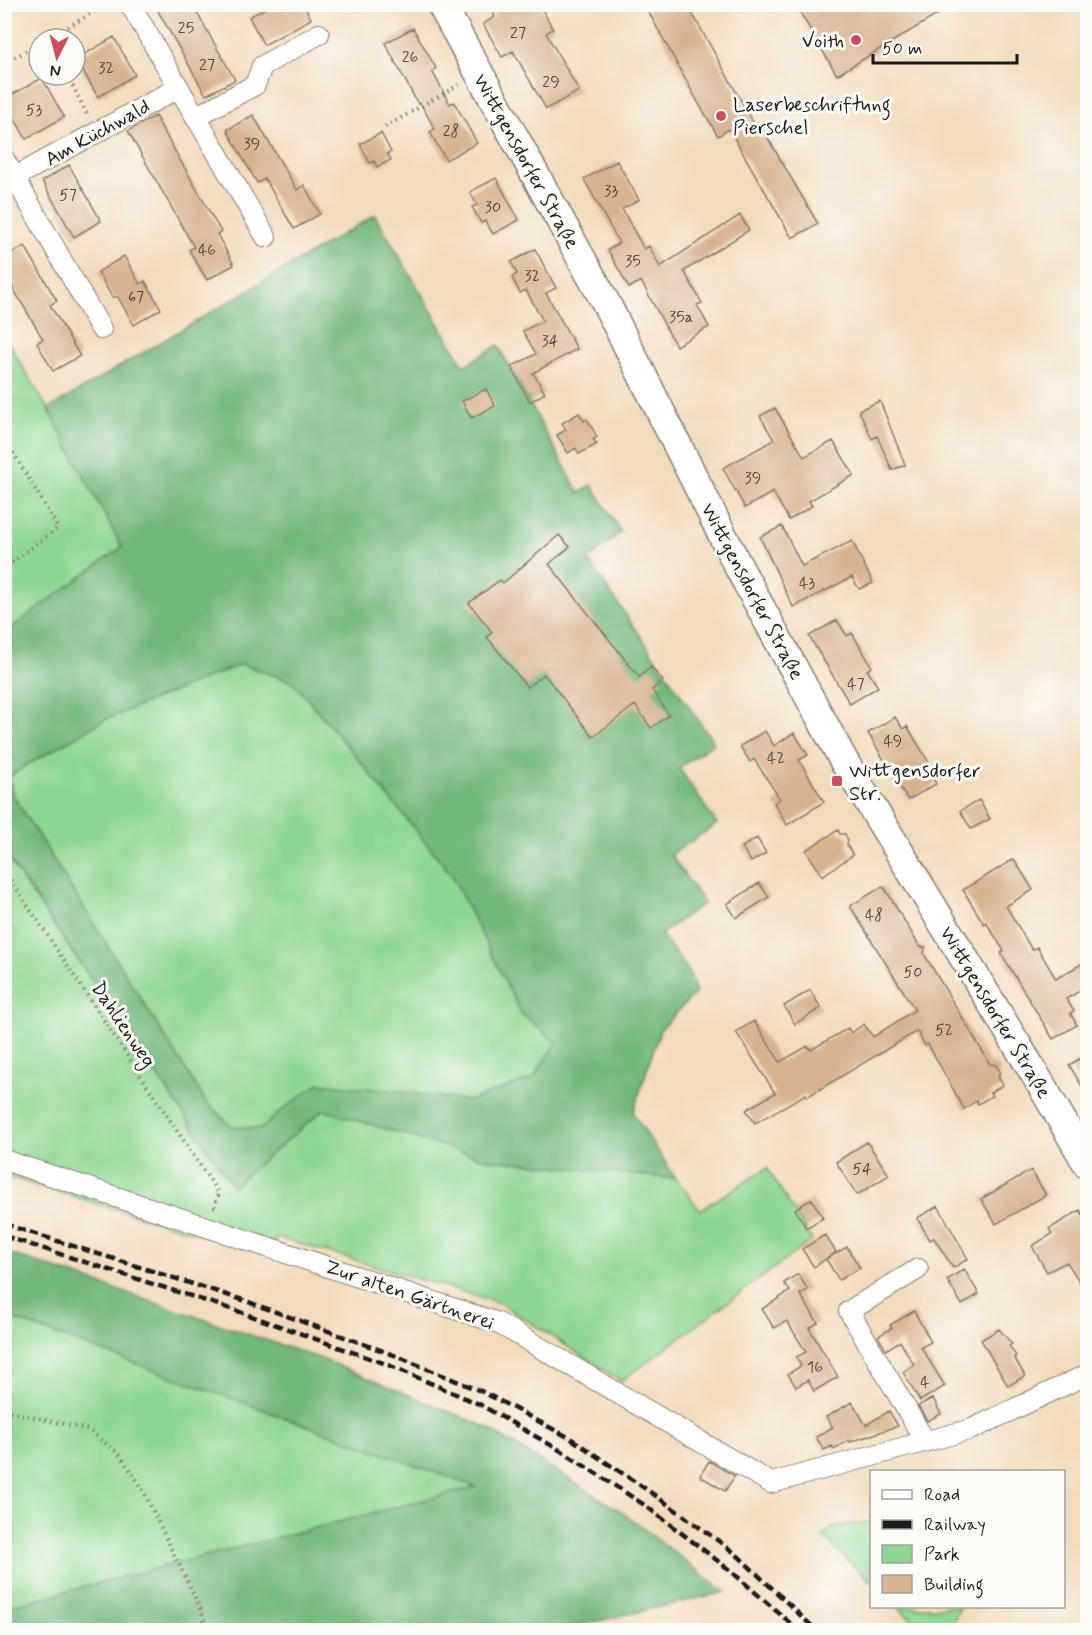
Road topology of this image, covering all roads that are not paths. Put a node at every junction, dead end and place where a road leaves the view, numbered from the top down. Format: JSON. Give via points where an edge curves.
{"nodes":[{"id":1,"x":130,"y":4,"type":"edge"},
{"id":2,"x":441,"y":4,"type":"edge"},
{"id":3,"x":319,"y":34,"type":"dead end"},
{"id":4,"x":178,"y":88,"type":"junction"},
{"id":5,"x":195,"y":117,"type":"junction"},
{"id":6,"x":4,"y":159,"type":"edge"},
{"id":7,"x":15,"y":177,"type":"junction"},
{"id":8,"x":266,"y":237,"type":"dead end"},
{"id":9,"x":101,"y":329,"type":"dead end"},
{"id":10,"x":7,"y":1161,"type":"dead end"},
{"id":11,"x":1088,"y":1165,"type":"edge"},
{"id":12,"x":918,"y":1269,"type":"dead end"},
{"id":13,"x":1088,"y":1374,"type":"edge"},
{"id":14,"x":925,"y":1441,"type":"junction"}],
"edges":[{"from":1,"to":4,"type":"street"},
{"from":2,"to":11,"type":"street","name":"Wittgensdorfer Straße","via":[[607,304],[737,564],[845,763]]},
{"from":3,"to":5,"type":"street","via":[[262,66],[255,85]]},
{"from":4,"to":5,"type":"street"},
{"from":4,"to":7,"type":"street","name":"Am Küchwald"},
{"from":5,"to":8,"type":"street"},
{"from":6,"to":7,"type":"street"},
{"from":7,"to":9,"type":"street"},
{"from":10,"to":14,"type":"street","name":"Zur alten Gärtnerei","via":[[498,1323],[771,1483]]},
{"from":12,"to":14,"type":"street","via":[[849,1311]]},
{"from":13,"to":14,"type":"street","name":"Zur alten Gärtnerei","via":[[972,1429]]}]}
